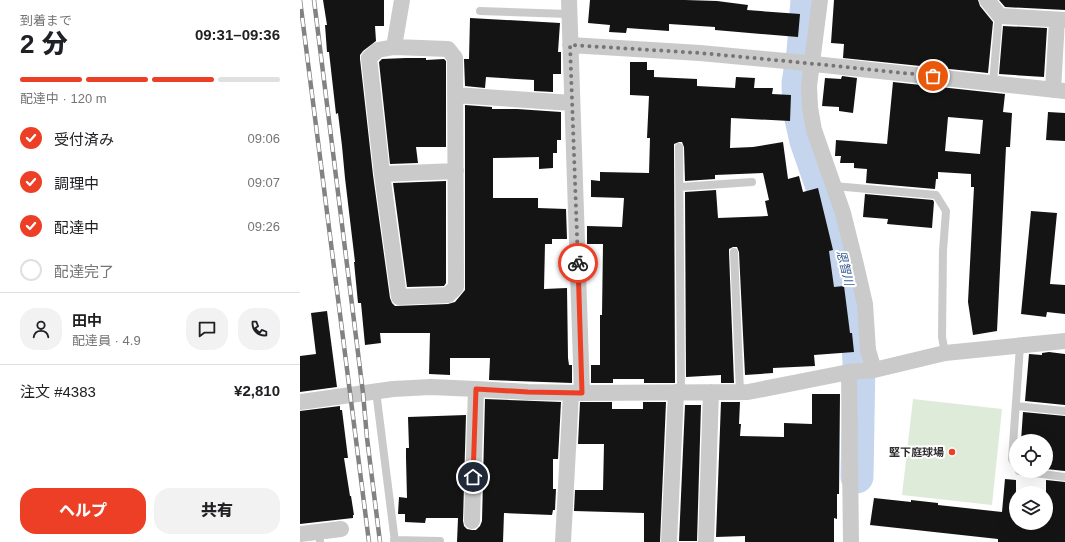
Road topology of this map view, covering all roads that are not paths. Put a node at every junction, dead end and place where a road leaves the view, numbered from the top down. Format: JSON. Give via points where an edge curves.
{"nodes":[{"id":1,"x":402,"y":0,"type":"edge"},
{"id":2,"x":820,"y":0,"type":"edge"},
{"id":3,"x":987,"y":0,"type":"edge"},
{"id":4,"x":569,"y":7,"type":"edge"},
{"id":5,"x":480,"y":10,"type":"dead end"},
{"id":6,"x":1061,"y":20,"type":"edge"},
{"id":7,"x":998,"y":24,"type":"dead end"},
{"id":8,"x":570,"y":45,"type":"junction"},
{"id":9,"x":394,"y":47,"type":"junction"},
{"id":10,"x":806,"y":62,"type":"junction"},
{"id":11,"x":993,"y":83,"type":"junction"},
{"id":12,"x":1059,"y":91,"type":"edge"},
{"id":13,"x":455,"y":95,"type":"junction"},
{"id":14,"x":572,"y":103,"type":"junction"},
{"id":15,"x":679,"y":147,"type":"dead end"},
{"id":16,"x":456,"y":171,"type":"junction"},
{"id":17,"x":382,"y":174,"type":"junction"},
{"id":18,"x":752,"y":182,"type":"dead end"},
{"id":19,"x":834,"y":186,"type":"junction"},
{"id":20,"x":680,"y":187,"type":"junction"},
{"id":21,"x":734,"y":252,"type":"dead end"},
{"id":22,"x":1065,"y":341,"type":"edge"},
{"id":23,"x":1020,"y":346,"type":"junction"},
{"id":24,"x":945,"y":354,"type":"junction"},
{"id":25,"x":861,"y":371,"type":"junction"},
{"id":26,"x":476,"y":389,"type":"junction"},
{"id":27,"x":376,"y":391,"type":"junction"},
{"id":28,"x":679,"y":392,"type":"junction"},
{"id":29,"x":711,"y":392,"type":"junction"},
{"id":30,"x":740,"y":392,"type":"junction"},
{"id":31,"x":576,"y":393,"type":"junction"},
{"id":32,"x":300,"y":402,"type":"edge"},
{"id":33,"x":1016,"y":406,"type":"junction"},
{"id":34,"x":1065,"y":411,"type":"edge"},
{"id":35,"x":1014,"y":434,"type":"edge"},
{"id":36,"x":1053,"y":475,"type":"edge"},
{"id":37,"x":1065,"y":477,"type":"edge"},
{"id":38,"x":472,"y":521,"type":"dead end"},
{"id":39,"x":341,"y":529,"type":"dead end"},
{"id":40,"x":300,"y":534,"type":"edge"},
{"id":41,"x":320,"y":537,"type":"edge"},
{"id":42,"x":395,"y":541,"type":"edge"},
{"id":43,"x":440,"y":541,"type":"dead end"},
{"id":44,"x":563,"y":542,"type":"edge"},
{"id":45,"x":669,"y":542,"type":"edge"},
{"id":46,"x":706,"y":542,"type":"edge"},
{"id":47,"x":851,"y":542,"type":"edge"}],
"edges":[{"from":1,"to":9,"type":"street"},
{"from":2,"to":10,"type":"street"},
{"from":3,"to":6,"type":"street","via":[[1000,16]]},
{"from":4,"to":5,"type":"lane"},
{"from":4,"to":8,"type":"street"},
{"from":6,"to":12,"type":"street"},
{"from":7,"to":11,"type":"lane"},
{"from":8,"to":10,"type":"street"},
{"from":8,"to":14,"type":"street"},
{"from":9,"to":13,"type":"street","via":[[448,49],[455,58]]},
{"from":9,"to":17,"type":"street","via":[[378,50],[369,58]]},
{"from":10,"to":11,"type":"street"},
{"from":10,"to":19,"type":"street","via":[[814,130]]},
{"from":11,"to":12,"type":"street"},
{"from":13,"to":14,"type":"street"},
{"from":13,"to":16,"type":"street"},
{"from":14,"to":31,"type":"street"},
{"from":15,"to":20,"type":"lane"},
{"from":16,"to":17,"type":"street"},
{"from":16,"to":17,"type":"street","via":[[456,287],[448,295],[398,297]]},
{"from":18,"to":20,"type":"lane"},
{"from":19,"to":24,"type":"lane","via":[[936,194],[946,211],[942,251],[942,337]]},
{"from":19,"to":25,"type":"street","via":[[865,304],[868,350]]},
{"from":20,"to":28,"type":"lane"},
{"from":21,"to":30,"type":"lane"},
{"from":22,"to":23,"type":"street"},
{"from":23,"to":24,"type":"street"},
{"from":23,"to":33,"type":"lane"},
{"from":24,"to":25,"type":"street"},
{"from":25,"to":30,"type":"street"},
{"from":25,"to":47,"type":"street"},
{"from":26,"to":27,"type":"street","via":[[431,387]]},
{"from":26,"to":31,"type":"street"},
{"from":26,"to":38,"type":"street"},
{"from":27,"to":32,"type":"street"},
{"from":27,"to":42,"type":"lane"},
{"from":28,"to":29,"type":"street"},
{"from":28,"to":31,"type":"street"},
{"from":28,"to":45,"type":"street"},
{"from":29,"to":30,"type":"street"},
{"from":29,"to":46,"type":"street"},
{"from":31,"to":44,"type":"street"},
{"from":33,"to":34,"type":"lane"},
{"from":33,"to":35,"type":"lane"},
{"from":36,"to":37,"type":"lane"},
{"from":39,"to":41,"type":"street"},
{"from":40,"to":41,"type":"street"},
{"from":42,"to":43,"type":"lane"}]}
